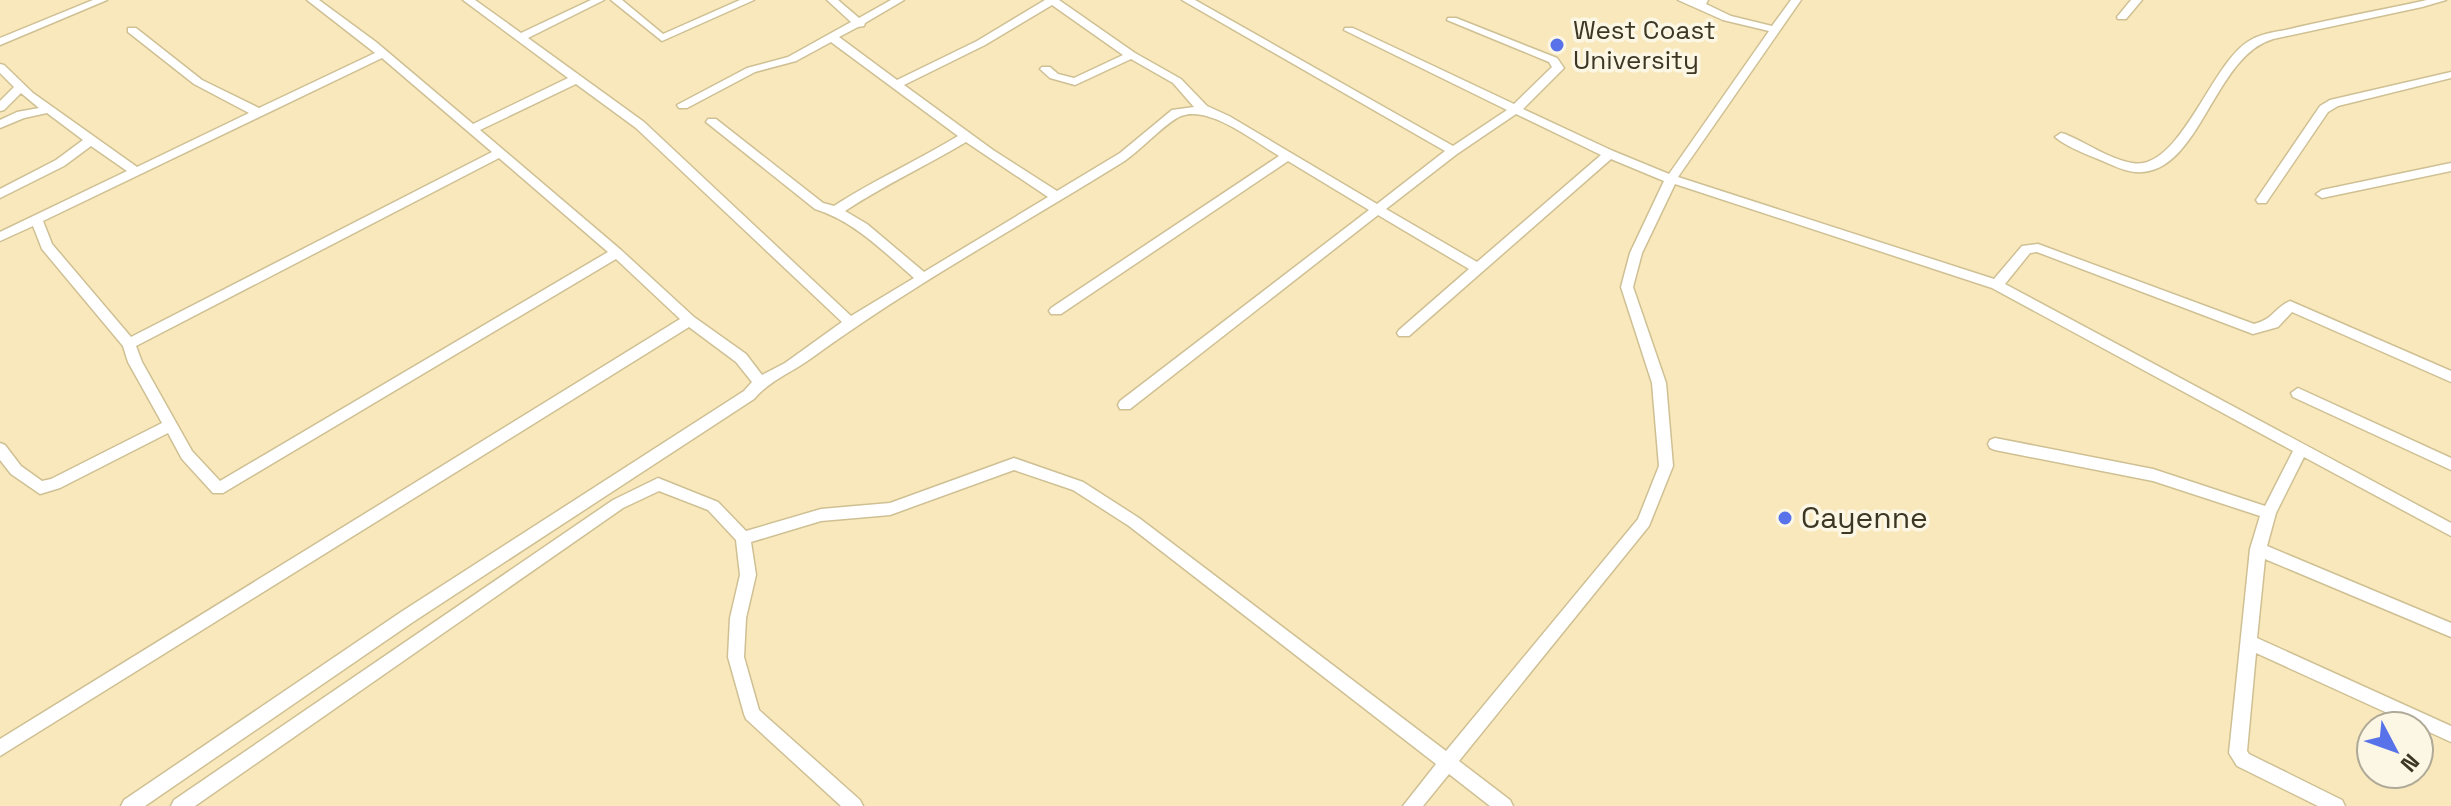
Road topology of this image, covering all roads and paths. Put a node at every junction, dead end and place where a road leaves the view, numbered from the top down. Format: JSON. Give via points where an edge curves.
{"nodes":[{"id":1,"x":102,"y":0,"type":"edge"},
{"id":2,"x":312,"y":0,"type":"edge"},
{"id":3,"x":468,"y":0,"type":"edge"},
{"id":4,"x":599,"y":0,"type":"edge"},
{"id":5,"x":616,"y":0,"type":"edge"},
{"id":6,"x":749,"y":0,"type":"edge"},
{"id":7,"x":832,"y":0,"type":"edge"},
{"id":8,"x":899,"y":0,"type":"edge"},
{"id":9,"x":1052,"y":0,"type":"edge"},
{"id":10,"x":1187,"y":0,"type":"edge"},
{"id":11,"x":1683,"y":0,"type":"edge"},
{"id":12,"x":1796,"y":0,"type":"edge"},
{"id":13,"x":2137,"y":0,"type":"edge"},
{"id":14,"x":2441,"y":0,"type":"edge"},
{"id":15,"x":1702,"y":2,"type":"edge"},
{"id":16,"x":2122,"y":17,"type":"dead end"},
{"id":17,"x":1452,"y":20,"type":"dead end"},
{"id":18,"x":860,"y":24,"type":"junction"},
{"id":19,"x":1772,"y":29,"type":"junction"},
{"id":20,"x":132,"y":30,"type":"dead end"},
{"id":21,"x":1349,"y":30,"type":"dead end"},
{"id":22,"x":520,"y":38,"type":"junction"},
{"id":23,"x":833,"y":38,"type":"junction"},
{"id":24,"x":0,"y":42,"type":"edge"},
{"id":25,"x":381,"y":54,"type":"junction"},
{"id":26,"x":1131,"y":55,"type":"junction"},
{"id":27,"x":0,"y":67,"type":"edge"},
{"id":28,"x":1046,"y":69,"type":"dead end"},
{"id":29,"x":2451,"y":75,"type":"edge"},
{"id":30,"x":576,"y":79,"type":"junction"},
{"id":31,"x":895,"y":85,"type":"junction"},
{"id":32,"x":21,"y":87,"type":"junction"},
{"id":33,"x":683,"y":105,"type":"dead end"},
{"id":34,"x":0,"y":107,"type":"edge"},
{"id":35,"x":51,"y":109,"type":"junction"},
{"id":36,"x":1203,"y":109,"type":"junction"},
{"id":37,"x":1516,"y":109,"type":"junction"},
{"id":38,"x":259,"y":113,"type":"junction"},
{"id":39,"x":712,"y":122,"type":"dead end"},
{"id":40,"x":0,"y":124,"type":"edge"},
{"id":41,"x":471,"y":130,"type":"junction"},
{"id":42,"x":967,"y":136,"type":"junction"},
{"id":43,"x":2061,"y":137,"type":"dead end"},
{"id":44,"x":91,"y":140,"type":"junction"},
{"id":45,"x":1453,"y":151,"type":"junction"},
{"id":46,"x":498,"y":154,"type":"junction"},
{"id":47,"x":1609,"y":154,"type":"junction"},
{"id":48,"x":1286,"y":157,"type":"junction"},
{"id":49,"x":2451,"y":167,"type":"edge"},
{"id":50,"x":136,"y":172,"type":"junction"},
{"id":51,"x":1671,"y":179,"type":"junction"},
{"id":52,"x":0,"y":194,"type":"edge"},
{"id":53,"x":2322,"y":194,"type":"dead end"},
{"id":54,"x":1056,"y":196,"type":"junction"},
{"id":55,"x":2262,"y":200,"type":"dead end"},
{"id":56,"x":1378,"y":208,"type":"junction"},
{"id":57,"x":836,"y":211,"type":"junction"},
{"id":58,"x":36,"y":219,"type":"junction"},
{"id":59,"x":0,"y":237,"type":"edge"},
{"id":60,"x":617,"y":253,"type":"junction"},
{"id":61,"x":1478,"y":269,"type":"junction"},
{"id":62,"x":923,"y":278,"type":"junction"},
{"id":63,"x":1997,"y":285,"type":"junction"},
{"id":64,"x":1056,"y":311,"type":"dead end"},
{"id":65,"x":689,"y":320,"type":"junction"},
{"id":66,"x":851,"y":323,"type":"junction"},
{"id":67,"x":1404,"y":333,"type":"dead end"},
{"id":68,"x":129,"y":344,"type":"junction"},
{"id":69,"x":2451,"y":377,"type":"edge"},
{"id":70,"x":760,"y":382,"type":"junction"},
{"id":71,"x":2298,"y":393,"type":"dead end"},
{"id":72,"x":1125,"y":405,"type":"dead end"},
{"id":73,"x":171,"y":425,"type":"junction"},
{"id":74,"x":1995,"y":444,"type":"dead end"},
{"id":75,"x":0,"y":449,"type":"edge"},
{"id":76,"x":2300,"y":451,"type":"junction"},
{"id":77,"x":2451,"y":464,"type":"edge"},
{"id":78,"x":2269,"y":513,"type":"junction"},
{"id":79,"x":2451,"y":530,"type":"edge"},
{"id":80,"x":743,"y":538,"type":"junction"},
{"id":81,"x":2258,"y":549,"type":"junction"},
{"id":82,"x":2451,"y":630,"type":"edge"},
{"id":83,"x":2251,"y":643,"type":"junction"},
{"id":84,"x":2451,"y":734,"type":"edge"},
{"id":85,"x":0,"y":748,"type":"edge"},
{"id":86,"x":1448,"y":764,"type":"junction"},
{"id":87,"x":130,"y":806,"type":"edge"},
{"id":88,"x":180,"y":806,"type":"edge"},
{"id":89,"x":854,"y":806,"type":"edge"},
{"id":90,"x":1412,"y":806,"type":"edge"},
{"id":91,"x":1504,"y":806,"type":"edge"},
{"id":92,"x":2336,"y":806,"type":"edge"}],
"edges":[{"from":1,"to":24,"type":"street"},
{"from":2,"to":25,"type":"street"},
{"from":3,"to":22,"type":"street"},
{"from":4,"to":22,"type":"street"},
{"from":5,"to":6,"type":"street","via":[[662,38]]},
{"from":7,"to":18,"type":"street"},
{"from":8,"to":18,"type":"street"},
{"from":9,"to":26,"type":"street"},
{"from":9,"to":31,"type":"street","via":[[981,43]]},
{"from":10,"to":45,"type":"street"},
{"from":11,"to":15,"type":"street"},
{"from":12,"to":19,"type":"street"},
{"from":13,"to":16,"type":"street"},
{"from":14,"to":43,"type":"street","via":[[2251,44],[2225,70],[2174,149],[2153,166],[2136,168]]},
{"from":15,"to":19,"type":"street","via":[[1727,18]]},
{"from":17,"to":37,"type":"street","via":[[1558,63]]},
{"from":18,"to":23,"type":"street"},
{"from":19,"to":51,"type":"street"},
{"from":20,"to":38,"type":"street","via":[[198,82]]},
{"from":21,"to":37,"type":"street"},
{"from":22,"to":30,"type":"street"},
{"from":23,"to":31,"type":"street"},
{"from":23,"to":33,"type":"street","via":[[792,59],[751,70]]},
{"from":25,"to":38,"type":"street"},
{"from":25,"to":41,"type":"street"},
{"from":26,"to":28,"type":"street","via":[[1075,82]]},
{"from":26,"to":36,"type":"street","via":[[1177,81]]},
{"from":27,"to":32,"type":"street"},
{"from":29,"to":55,"type":"street","via":[[2324,109]]},
{"from":30,"to":41,"type":"street"},
{"from":30,"to":66,"type":"street","via":[[640,125]]},
{"from":31,"to":42,"type":"street"},
{"from":32,"to":34,"type":"street"},
{"from":32,"to":35,"type":"street"},
{"from":35,"to":40,"type":"street"},
{"from":35,"to":44,"type":"street"},
{"from":36,"to":48,"type":"street"},
{"from":36,"to":54,"type":"street","via":[[1176,113],[1124,156]]},
{"from":37,"to":45,"type":"street"},
{"from":37,"to":47,"type":"street"},
{"from":38,"to":50,"type":"street"},
{"from":39,"to":57,"type":"street","via":[[819,206]]},
{"from":41,"to":46,"type":"street"},
{"from":42,"to":54,"type":"street"},
{"from":42,"to":57,"type":"street"},
{"from":44,"to":50,"type":"street"},
{"from":44,"to":52,"type":"street"},
{"from":45,"to":56,"type":"street"},
{"from":46,"to":60,"type":"street"},
{"from":46,"to":68,"type":"street"},
{"from":47,"to":51,"type":"street"},
{"from":47,"to":61,"type":"street"},
{"from":48,"to":56,"type":"street"},
{"from":48,"to":64,"type":"street"},
{"from":49,"to":53,"type":"street"},
{"from":50,"to":58,"type":"street"},
{"from":51,"to":63,"type":"street"},
{"from":51,"to":86,"type":"street","via":[[1636,253],[1627,287],[1659,383],[1666,466],[1650,508]]},
{"from":54,"to":62,"type":"street"},
{"from":56,"to":61,"type":"street"},
{"from":56,"to":72,"type":"street"},
{"from":57,"to":62,"type":"street"},
{"from":58,"to":59,"type":"street"},
{"from":58,"to":68,"type":"street","via":[[46,246]]},
{"from":60,"to":65,"type":"street"},
{"from":60,"to":73,"type":"street","via":[[218,489],[187,455]]},
{"from":61,"to":67,"type":"street"},
{"from":62,"to":66,"type":"street"},
{"from":63,"to":69,"type":"street","via":[[2026,249],[2038,248],[2253,329],[2273,324],[2290,306]]},
{"from":63,"to":76,"type":"street"},
{"from":65,"to":70,"type":"street","via":[[741,358]]},
{"from":65,"to":85,"type":"street"},
{"from":66,"to":70,"type":"street"},
{"from":68,"to":73,"type":"street"},
{"from":70,"to":87,"type":"street","via":[[749,395],[407,617]]},
{"from":71,"to":77,"type":"street"},
{"from":73,"to":75,"type":"street","via":[[40,488]]},
{"from":74,"to":78,"type":"street","via":[[2153,475]]},
{"from":76,"to":78,"type":"street"},
{"from":76,"to":79,"type":"street"},
{"from":78,"to":81,"type":"street"},
{"from":80,"to":86,"type":"street","via":[[821,515],[890,509],[1014,464],[1078,486],[1134,522]]},
{"from":80,"to":88,"type":"street","via":[[713,506],[658,484],[642,489]]},
{"from":80,"to":89,"type":"street","via":[[748,575],[736,657],[752,714]]},
{"from":81,"to":82,"type":"street"},
{"from":81,"to":83,"type":"street"},
{"from":83,"to":84,"type":"street"},
{"from":83,"to":92,"type":"street","via":[[2238,753]]},
{"from":86,"to":90,"type":"street"},
{"from":86,"to":91,"type":"street"}]}
